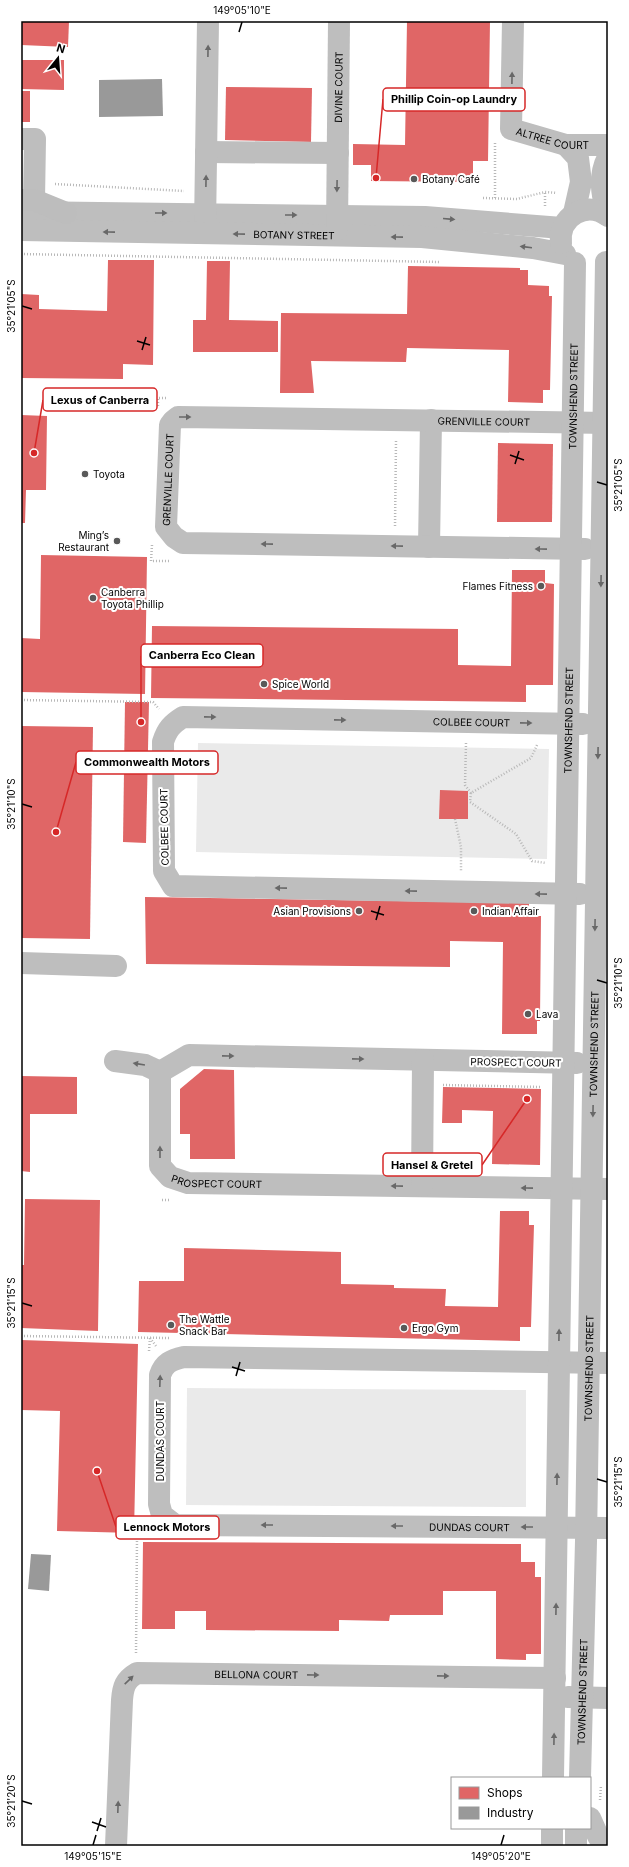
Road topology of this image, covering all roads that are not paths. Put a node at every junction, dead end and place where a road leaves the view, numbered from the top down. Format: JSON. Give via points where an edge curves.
{"nodes":[{"id":1,"x":208,"y":21,"type":"edge"},
{"id":2,"x":339,"y":21,"type":"edge"},
{"id":3,"x":513,"y":21,"type":"edge"},
{"id":4,"x":22,"y":139,"type":"edge"},
{"id":5,"x":566,"y":144,"type":"junction"},
{"id":6,"x":608,"y":145,"type":"edge"},
{"id":7,"x":206,"y":152,"type":"junction"},
{"id":8,"x":338,"y":153,"type":"junction"},
{"id":9,"x":608,"y":157,"type":"edge"},
{"id":10,"x":25,"y":204,"type":"edge"},
{"id":11,"x":66,"y":213,"type":"joint"},
{"id":12,"x":608,"y":215,"type":"edge"},
{"id":13,"x":568,"y":221,"type":"junction"},
{"id":14,"x":205,"y":223,"type":"junction"},
{"id":15,"x":337,"y":225,"type":"junction"},
{"id":16,"x":21,"y":230,"type":"edge"},
{"id":17,"x":570,"y":258,"type":"junction"},
{"id":18,"x":607,"y":261,"type":"edge"},
{"id":19,"x":572,"y":422,"type":"junction"},
{"id":20,"x":606,"y":423,"type":"edge"},
{"id":21,"x":430,"y":431,"type":"junction"},
{"id":22,"x":429,"y":547,"type":"junction"},
{"id":23,"x":571,"y":549,"type":"junction"},
{"id":24,"x":605,"y":550,"type":"edge"},
{"id":25,"x":568,"y":724,"type":"junction"},
{"id":26,"x":603,"y":724,"type":"edge"},
{"id":27,"x":566,"y":894,"type":"junction"},
{"id":28,"x":602,"y":895,"type":"edge"},
{"id":29,"x":21,"y":963,"type":"edge"},
{"id":30,"x":116,"y":966,"type":"dead end"},
{"id":31,"x":423,"y":1060,"type":"junction"},
{"id":32,"x":116,"y":1061,"type":"dead end"},
{"id":33,"x":563,"y":1063,"type":"junction"},
{"id":34,"x":601,"y":1064,"type":"edge"},
{"id":35,"x":160,"y":1072,"type":"junction"},
{"id":36,"x":422,"y":1186,"type":"junction"},
{"id":37,"x":562,"y":1188,"type":"junction"},
{"id":38,"x":600,"y":1189,"type":"edge"},
{"id":39,"x":559,"y":1362,"type":"junction"},
{"id":40,"x":598,"y":1363,"type":"edge"},
{"id":41,"x":557,"y":1528,"type":"junction"},
{"id":42,"x":586,"y":1528,"type":"junction"},
{"id":43,"x":608,"y":1528,"type":"edge"},
{"id":44,"x":554,"y":1687,"type":"junction"},
{"id":45,"x":582,"y":1698,"type":"junction"},
{"id":46,"x":608,"y":1698,"type":"edge"},
{"id":47,"x":553,"y":1777,"type":"edge"},
{"id":48,"x":580,"y":1777,"type":"edge"},
{"id":49,"x":591,"y":1820,"type":"edge"},
{"id":50,"x":552,"y":1829,"type":"edge"},
{"id":51,"x":576,"y":1829,"type":"edge"},
{"id":52,"x":116,"y":1846,"type":"edge"},
{"id":53,"x":552,"y":1846,"type":"edge"},
{"id":54,"x":576,"y":1846,"type":"edge"},
{"id":55,"x":604,"y":1846,"type":"edge"}],
"edges":[{"from":7,"to":1,"type":"street","one_way":true},
{"from":2,"to":8,"type":"street","name":"DIVINE COURT"},
{"from":5,"to":3,"type":"street","name":"ALTREE COURT","one_way":true,"via":[[511,129]]},
{"from":4,"to":10,"type":"street","via":[[35,139]]},
{"from":5,"to":6,"type":"street","name":"ALTREE COURT"},
{"from":5,"to":13,"type":"street","via":[[578,158],[581,182]]},
{"from":7,"to":8,"type":"street"},
{"from":14,"to":7,"type":"street","one_way":true},
{"from":8,"to":15,"type":"street","name":"DIVINE COURT","one_way":true},
{"from":9,"to":12,"type":"street","via":[[603,167],[601,190]]},
{"from":10,"to":11,"type":"main road"},
{"from":11,"to":14,"type":"street","name":"BOTANY STREET","one_way":true},
{"from":12,"to":13,"type":"street","name":"BOTANY STREET","via":[[591,209]]},
{"from":15,"to":13,"type":"street","name":"BOTANY STREET","one_way":true,"via":[[425,216]]},
{"from":13,"to":17,"type":"street","name":"TOWNSHEND STREET","via":[[560,241]]},
{"from":14,"to":15,"type":"street","name":"BOTANY STREET"},
{"from":14,"to":16,"type":"street","name":"BOTANY STREET","one_way":true},
{"from":17,"to":15,"type":"street","name":"BOTANY STREET","one_way":true,"via":[[533,248],[422,237]]},
{"from":17,"to":18,"type":"street","name":"BOTANY STREET","via":[[590,267]]},
{"from":17,"to":19,"type":"street","name":"TOWNSHEND STREET"},
{"from":18,"to":20,"type":"street","name":"TOWNSHEND STREET"},
{"from":19,"to":20,"type":"street","name":"GRENVILLE COURT"},
{"from":19,"to":21,"type":"street","name":"GRENVILLE COURT"},
{"from":19,"to":23,"type":"street","name":"TOWNSHEND STREET"},
{"from":20,"to":24,"type":"street","name":"TOWNSHEND STREET"},
{"from":21,"to":22,"type":"street"},
{"from":22,"to":21,"type":"street","name":"GRENVILLE COURT","one_way":true,"via":[[184,543],[174,537],[166,527],[170,425],[178,417]]},
{"from":23,"to":22,"type":"street","name":"GRENVILLE COURT","one_way":true},
{"from":23,"to":24,"type":"street","name":"GRENVILLE COURT"},
{"from":23,"to":25,"type":"street","name":"TOWNSHEND STREET"},
{"from":24,"to":26,"type":"street","name":"TOWNSHEND STREET","one_way":true},
{"from":25,"to":26,"type":"street","name":"COLBEE COURT"},
{"from":25,"to":27,"type":"street","name":"TOWNSHEND STREET"},
{"from":27,"to":25,"type":"street","name":"COLBEE COURT","one_way":true,"via":[[173,886],[164,871],[162,742],[172,723],[183,717]]},
{"from":26,"to":28,"type":"street","name":"TOWNSHEND STREET","one_way":true},
{"from":27,"to":28,"type":"street","name":"COLBEE COURT"},
{"from":27,"to":33,"type":"street","name":"TOWNSHEND STREET"},
{"from":28,"to":34,"type":"street","name":"TOWNSHEND STREET","one_way":true},
{"from":29,"to":30,"type":"street"},
{"from":31,"to":33,"type":"street","name":"PROSPECT COURT"},
{"from":35,"to":31,"type":"street","name":"PROSPECT COURT","one_way":true,"via":[[189,1056]]},
{"from":31,"to":36,"type":"street"},
{"from":35,"to":32,"type":"street","one_way":true,"via":[[145,1065]]},
{"from":33,"to":34,"type":"street","name":"PROSPECT COURT"},
{"from":33,"to":37,"type":"street","name":"TOWNSHEND STREET"},
{"from":34,"to":38,"type":"street","name":"TOWNSHEND STREET","one_way":true},
{"from":36,"to":35,"type":"street","name":"PROSPECT COURT","one_way":true,"via":[[188,1183],[170,1177],[160,1166]]},
{"from":37,"to":36,"type":"street","name":"PROSPECT COURT","one_way":true},
{"from":37,"to":38,"type":"street","name":"PROSPECT COURT"},
{"from":39,"to":37,"type":"street","name":"TOWNSHEND STREET","one_way":true},
{"from":38,"to":40,"type":"street","name":"TOWNSHEND STREET"},
{"from":39,"to":40,"type":"street","name":"DUNDAS COURT"},
{"from":41,"to":39,"type":"street","name":"TOWNSHEND STREET","one_way":true},
{"from":41,"to":39,"type":"street","name":"DUNDAS COURT","one_way":true,"via":[[175,1525],[162,1515],[159,1504],[160,1375],[163,1366],[184,1357]]},
{"from":40,"to":42,"type":"street","name":"TOWNSHEND STREET"},
{"from":41,"to":42,"type":"street","name":"DUNDAS COURT"},
{"from":44,"to":41,"type":"street","name":"TOWNSHEND STREET","one_way":true},
{"from":42,"to":43,"type":"street","name":"DUNDAS COURT"},
{"from":42,"to":45,"type":"street","name":"TOWNSHEND STREET"},
{"from":44,"to":45,"type":"street","name":"BELLONA COURT"},
{"from":47,"to":44,"type":"street","name":"TOWNSHEND STREET","one_way":true},
{"from":52,"to":44,"type":"street","name":"BELLONA COURT","one_way":true,"via":[[122,1693],[123,1686],[129,1678],[137,1674]]},
{"from":45,"to":46,"type":"street","name":"BELLONA COURT"},
{"from":45,"to":48,"type":"street","name":"TOWNSHEND STREET"},
{"from":49,"to":55,"type":"street"},
{"from":50,"to":53,"type":"street"},
{"from":51,"to":54,"type":"street"}]}
